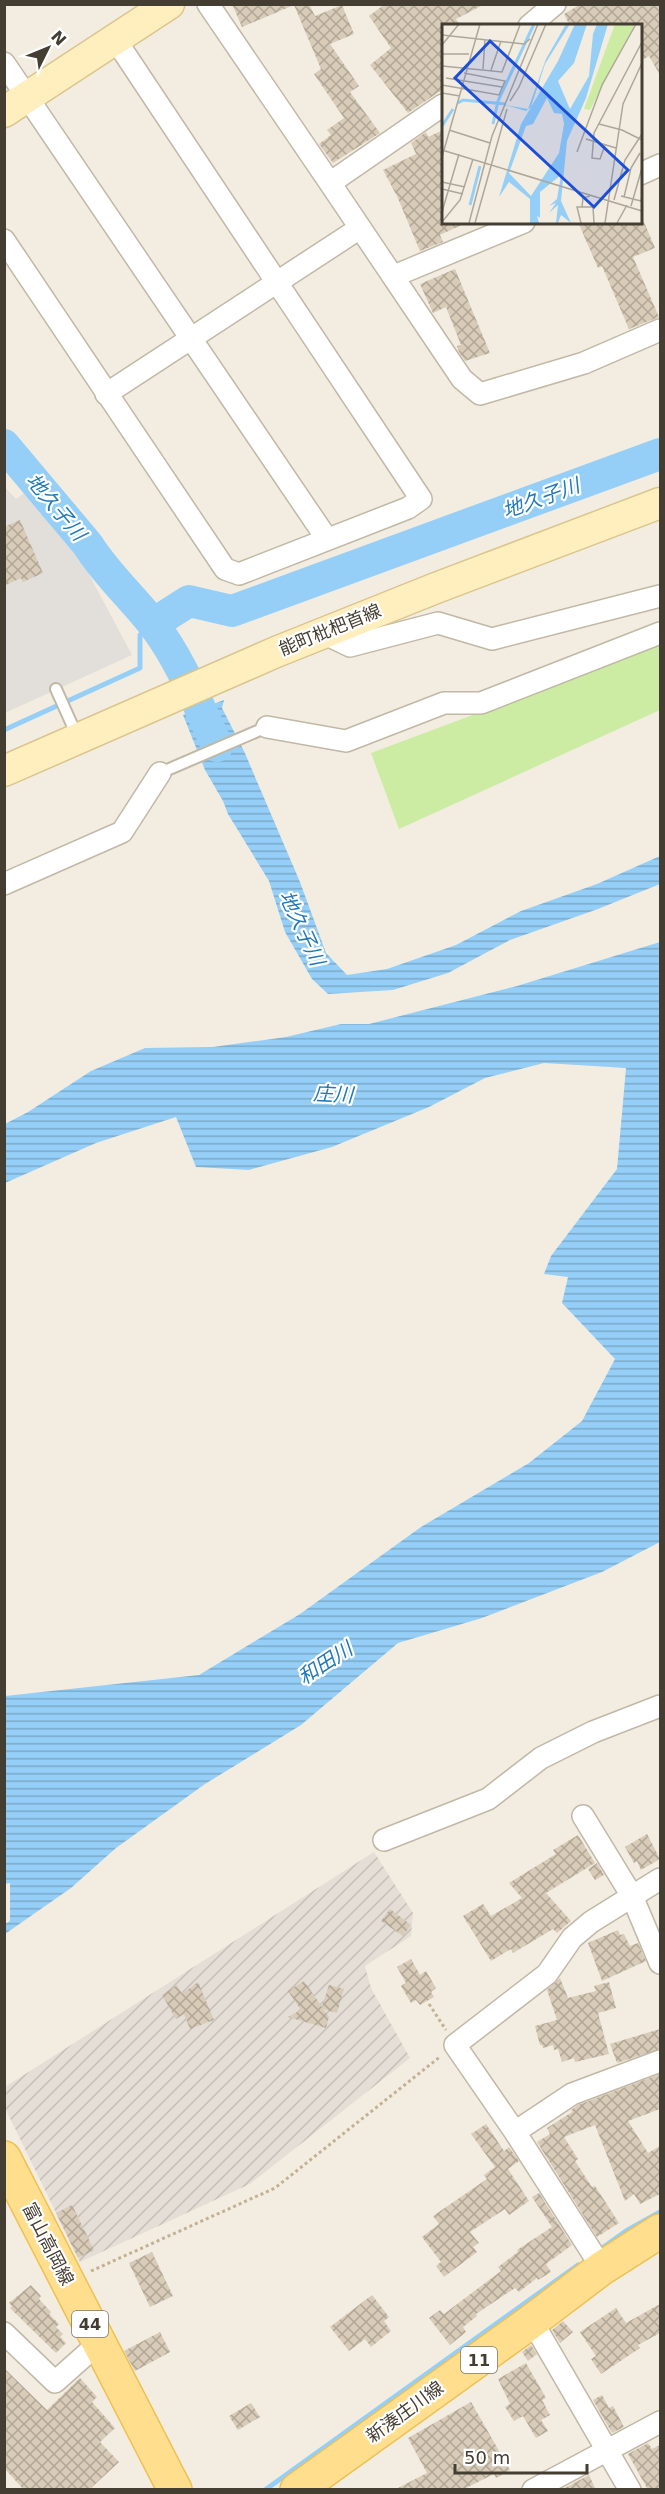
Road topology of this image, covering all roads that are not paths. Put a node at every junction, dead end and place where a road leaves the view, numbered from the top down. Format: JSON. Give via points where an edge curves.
{"nodes":[{"id":1,"x":169,"y":4,"type":"edge"},
{"id":2,"x":208,"y":4,"type":"edge"},
{"id":3,"x":555,"y":4,"type":"edge"},
{"id":4,"x":531,"y":24,"type":"edge"},
{"id":5,"x":115,"y":39,"type":"junction"},
{"id":6,"x":4,"y":63,"type":"edge"},
{"id":7,"x":16,"y":104,"type":"edge"},
{"id":8,"x":442,"y":106,"type":"edge"},
{"id":9,"x":660,"y":165,"type":"edge"},
{"id":10,"x":641,"y":173,"type":"edge"},
{"id":11,"x":330,"y":183,"type":"junction"},
{"id":12,"x":519,"y":224,"type":"edge"},
{"id":13,"x":360,"y":228,"type":"junction"},
{"id":14,"x":4,"y":240,"type":"edge"},
{"id":15,"x":394,"y":276,"type":"junction"},
{"id":16,"x":276,"y":283,"type":"junction"},
{"id":17,"x":660,"y":330,"type":"edge"},
{"id":18,"x":191,"y":337,"type":"junction"},
{"id":19,"x":106,"y":394,"type":"junction"},
{"id":20,"x":660,"y":503,"type":"edge"},
{"id":21,"x":327,"y":539,"type":"junction"},
{"id":22,"x":660,"y":596,"type":"edge"},
{"id":23,"x":322,"y":633,"type":"junction"},
{"id":24,"x":660,"y":633,"type":"edge"},
{"id":25,"x":56,"y":689,"type":"dead end"},
{"id":26,"x":267,"y":728,"type":"joint"},
{"id":27,"x":75,"y":732,"type":"junction"},
{"id":28,"x":4,"y":771,"type":"edge"},
{"id":29,"x":160,"y":773,"type":"joint"},
{"id":30,"x":4,"y":884,"type":"edge"},
{"id":31,"x":660,"y":1706,"type":"edge"},
{"id":32,"x":583,"y":1816,"type":"dead end"},
{"id":33,"x":384,"y":1840,"type":"dead end"},
{"id":34,"x":660,"y":1879,"type":"edge"},
{"id":35,"x":632,"y":1896,"type":"junction"},
{"id":36,"x":660,"y":1963,"type":"edge"},
{"id":37,"x":660,"y":2061,"type":"edge"},
{"id":38,"x":515,"y":2132,"type":"junction"},
{"id":39,"x":4,"y":2158,"type":"edge"},
{"id":40,"x":660,"y":2231,"type":"edge"},
{"id":41,"x":602,"y":2268,"type":"junction"},
{"id":42,"x":532,"y":2321,"type":"junction"},
{"id":43,"x":4,"y":2333,"type":"edge"},
{"id":44,"x":100,"y":2342,"type":"junction"},
{"id":45,"x":660,"y":2422,"type":"edge"},
{"id":46,"x":609,"y":2451,"type":"junction"},
{"id":47,"x":175,"y":2490,"type":"edge"},
{"id":48,"x":297,"y":2490,"type":"edge"},
{"id":49,"x":533,"y":2490,"type":"edge"},
{"id":50,"x":630,"y":2490,"type":"edge"}],
"edges":[{"from":1,"to":5,"type":"main road"},
{"from":2,"to":11,"type":"street"},
{"from":3,"to":4,"type":"street"},
{"from":5,"to":7,"type":"main road"},
{"from":5,"to":16,"type":"street"},
{"from":6,"to":7,"type":"street"},
{"from":7,"to":18,"type":"street"},
{"from":8,"to":11,"type":"street"},
{"from":9,"to":10,"type":"street"},
{"from":11,"to":13,"type":"street"},
{"from":12,"to":15,"type":"street"},
{"from":13,"to":15,"type":"street"},
{"from":13,"to":16,"type":"street"},
{"from":14,"to":19,"type":"street"},
{"from":15,"to":17,"type":"street","via":[[462,379],[480,394],[584,363]]},
{"from":16,"to":18,"type":"street"},
{"from":16,"to":21,"type":"street","via":[[421,499],[408,508]]},
{"from":18,"to":19,"type":"street"},
{"from":18,"to":21,"type":"street"},
{"from":19,"to":21,"type":"street","via":[[225,569],[239,574]]},
{"from":20,"to":23,"type":"main road","name":"能町枇杷首線"},
{"from":22,"to":23,"type":"street","via":[[492,639],[438,623],[350,646]]},
{"from":23,"to":27,"type":"main road","name":"能町枇杷首線","via":[[131,716]]},
{"from":24,"to":26,"type":"street","via":[[481,703],[444,703],[346,741]]},
{"from":25,"to":27,"type":"lane"},
{"from":26,"to":29,"type":"lane"},
{"from":27,"to":28,"type":"main road","name":"能町枇杷首線"},
{"from":29,"to":30,"type":"street","via":[[122,832]]},
{"from":31,"to":33,"type":"street","via":[[593,1732],[541,1758],[488,1799]]},
{"from":32,"to":35,"type":"street"},
{"from":34,"to":35,"type":"street"},
{"from":35,"to":36,"type":"street"},
{"from":35,"to":38,"type":"street","via":[[591,1922],[572,1938],[546,1974],[455,2045]]},
{"from":37,"to":38,"type":"street","via":[[572,2094]]},
{"from":38,"to":41,"type":"street"},
{"from":39,"to":44,"type":"main road","name":"富山高岡線","number":"44"},
{"from":40,"to":41,"type":"main road","name":"新湊庄川線","number":"11"},
{"from":41,"to":42,"type":"main road","name":"新湊庄川線","number":"11"},
{"from":42,"to":46,"type":"street"},
{"from":42,"to":48,"type":"main road","name":"新湊庄川線","number":"11"},
{"from":43,"to":44,"type":"street","via":[[56,2382]]},
{"from":44,"to":47,"type":"main road","name":"富山高岡線","number":"44"},
{"from":45,"to":46,"type":"street"},
{"from":46,"to":49,"type":"street"},
{"from":46,"to":50,"type":"street"}]}
